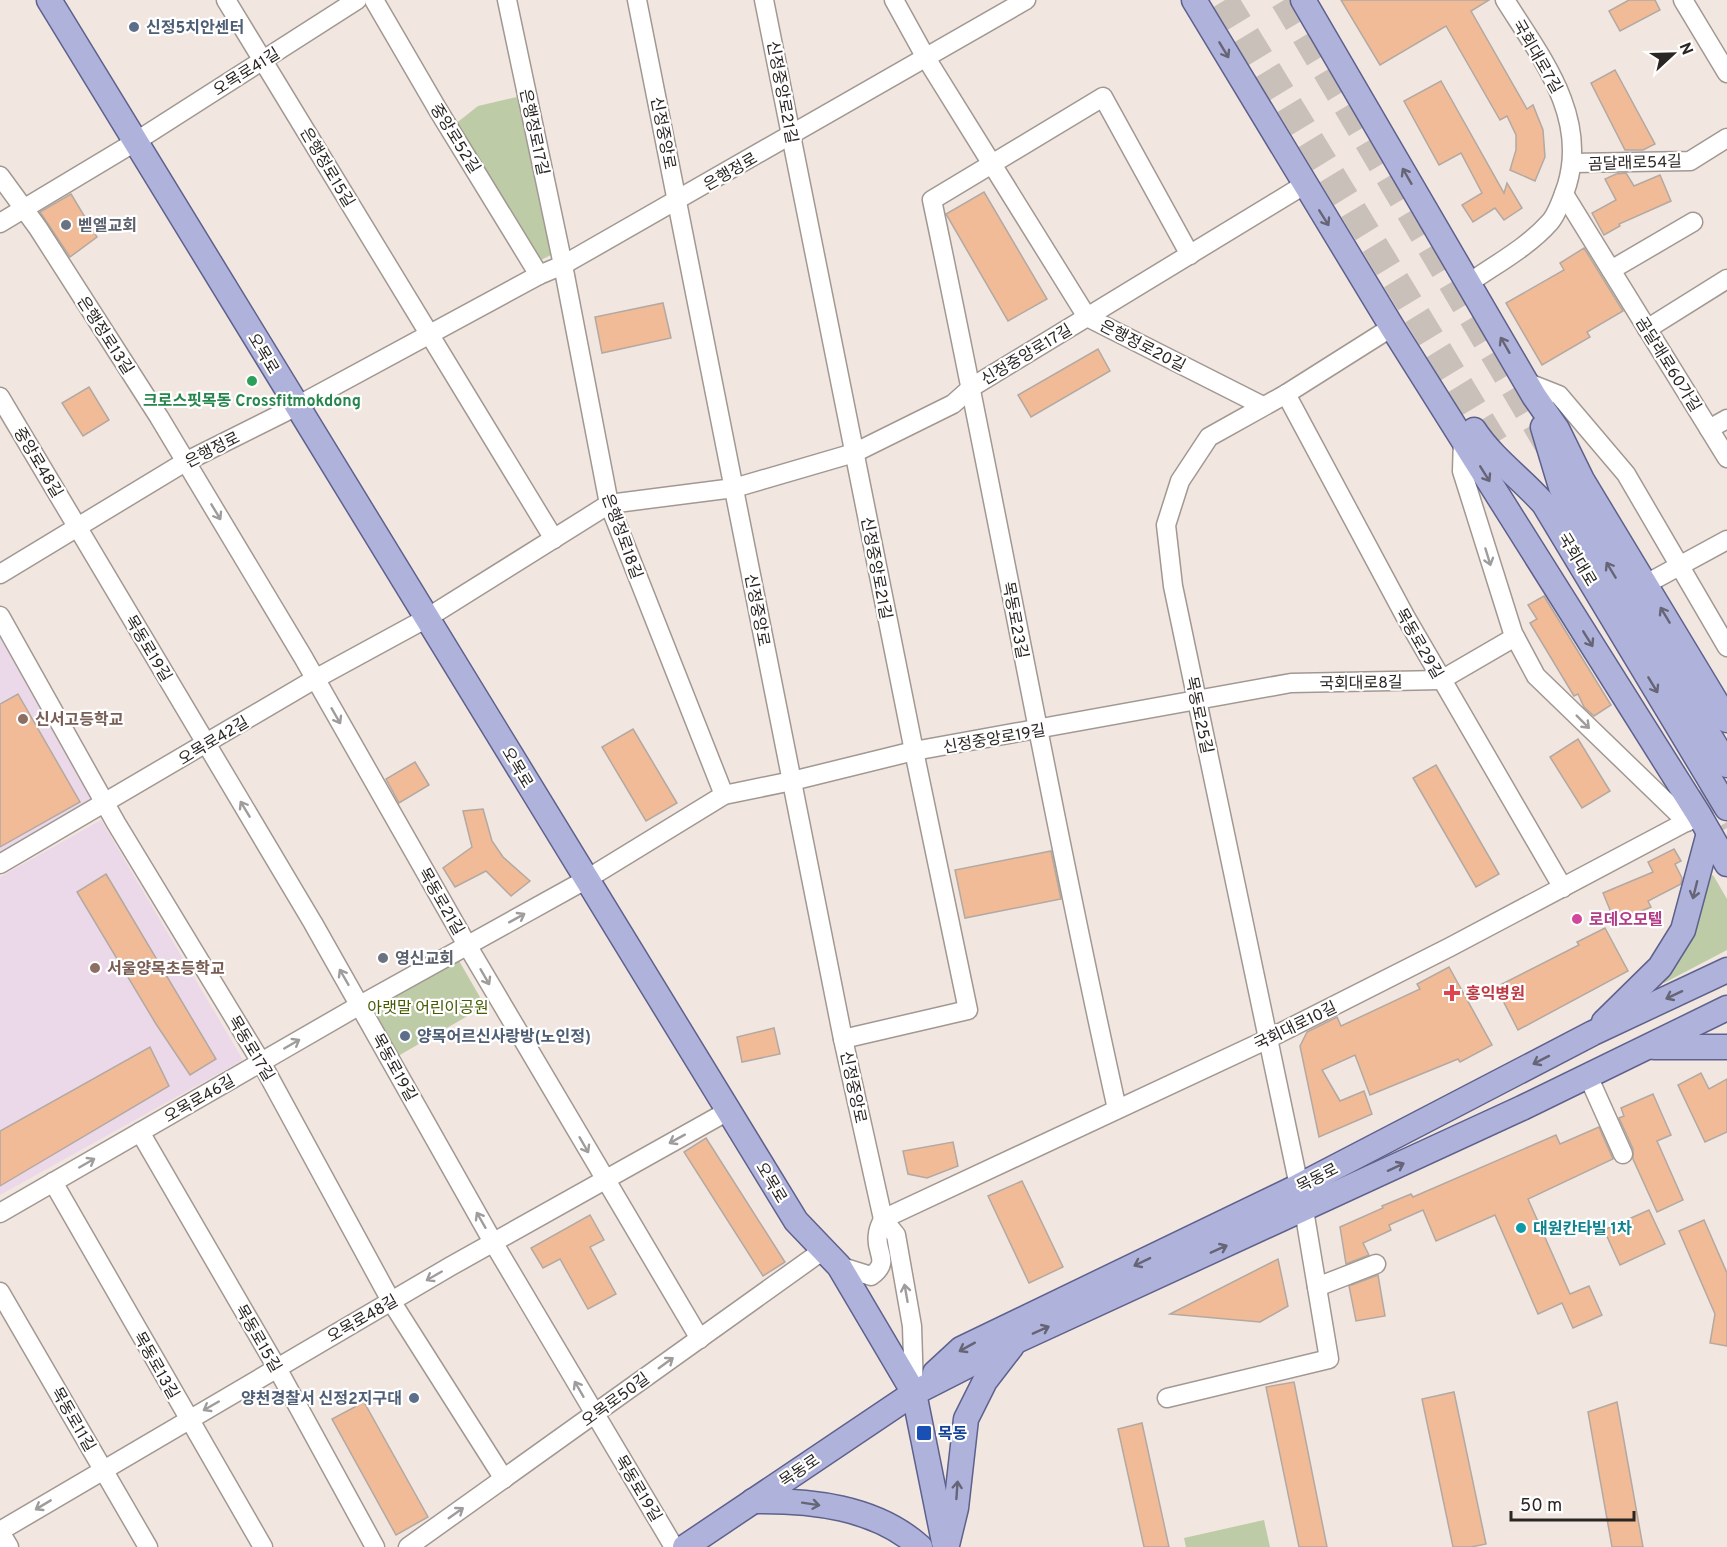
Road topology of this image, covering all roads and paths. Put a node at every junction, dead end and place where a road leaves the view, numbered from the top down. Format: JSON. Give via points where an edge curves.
{"nodes":[{"id":1,"x":48,"y":0,"type":"edge"},
{"id":2,"x":226,"y":0,"type":"edge"},
{"id":3,"x":357,"y":0,"type":"edge"},
{"id":4,"x":374,"y":0,"type":"edge"},
{"id":5,"x":507,"y":0,"type":"edge"},
{"id":6,"x":637,"y":0,"type":"edge"},
{"id":7,"x":764,"y":0,"type":"edge"},
{"id":8,"x":894,"y":0,"type":"edge"},
{"id":9,"x":1026,"y":0,"type":"edge"},
{"id":10,"x":1194,"y":0,"type":"edge"},
{"id":11,"x":1303,"y":0,"type":"edge"},
{"id":12,"x":1505,"y":0,"type":"edge"},
{"id":13,"x":1683,"y":0,"type":"edge"},
{"id":14,"x":926,"y":58,"type":"junction"},
{"id":15,"x":263,"y":60,"type":"junction"},
{"id":16,"x":1727,"y":73,"type":"edge"},
{"id":17,"x":792,"y":135,"type":"junction"},
{"id":18,"x":1727,"y":138,"type":"edge"},
{"id":19,"x":135,"y":142,"type":"junction"},
{"id":20,"x":993,"y":163,"type":"junction"},
{"id":21,"x":1573,"y":164,"type":"junction"},
{"id":22,"x":0,"y":176,"type":"edge"},
{"id":23,"x":1304,"y":185,"type":"junction"},
{"id":24,"x":1564,"y":194,"type":"junction"},
{"id":25,"x":677,"y":201,"type":"junction"},
{"id":26,"x":23,"y":209,"type":"junction"},
{"id":27,"x":1693,"y":222,"type":"dead end"},
{"id":28,"x":0,"y":223,"type":"edge"},
{"id":29,"x":1190,"y":255,"type":"junction"},
{"id":30,"x":563,"y":265,"type":"junction"},
{"id":31,"x":1611,"y":270,"type":"junction"},
{"id":32,"x":539,"y":275,"type":"junction"},
{"id":33,"x":1727,"y":279,"type":"edge"},
{"id":34,"x":1469,"y":283,"type":"junction"},
{"id":35,"x":1087,"y":317,"type":"junction"},
{"id":36,"x":1647,"y":329,"type":"junction"},
{"id":37,"x":1394,"y":331,"type":"junction"},
{"id":38,"x":429,"y":334,"type":"junction"},
{"id":39,"x":972,"y":387,"type":"junction"},
{"id":40,"x":1530,"y":389,"type":"junction"},
{"id":41,"x":1286,"y":394,"type":"junction"},
{"id":42,"x":0,"y":397,"type":"edge"},
{"id":43,"x":297,"y":406,"type":"junction"},
{"id":44,"x":1263,"y":406,"type":"junction"},
{"id":45,"x":1727,"y":419,"type":"edge"},
{"id":46,"x":1710,"y":429,"type":"junction"},
{"id":47,"x":1463,"y":439,"type":"junction"},
{"id":48,"x":854,"y":453,"type":"junction"},
{"id":49,"x":1727,"y":458,"type":"edge"},
{"id":50,"x":185,"y":462,"type":"junction"},
{"id":51,"x":734,"y":488,"type":"junction"},
{"id":52,"x":609,"y":504,"type":"junction"},
{"id":53,"x":77,"y":527,"type":"junction"},
{"id":54,"x":554,"y":539,"type":"junction"},
{"id":55,"x":1727,"y":540,"type":"edge"},
{"id":56,"x":1681,"y":566,"type":"junction"},
{"id":57,"x":0,"y":574,"type":"edge"},
{"id":58,"x":1646,"y":584,"type":"junction"},
{"id":59,"x":0,"y":616,"type":"edge"},
{"id":60,"x":427,"y":618,"type":"junction"},
{"id":61,"x":1515,"y":637,"type":"junction"},
{"id":62,"x":1727,"y":647,"type":"edge"},
{"id":63,"x":315,"y":679,"type":"junction"},
{"id":64,"x":1441,"y":680,"type":"junction"},
{"id":65,"x":1197,"y":700,"type":"junction"},
{"id":66,"x":1727,"y":720,"type":"edge"},
{"id":67,"x":1037,"y":730,"type":"junction"},
{"id":68,"x":206,"y":743,"type":"junction"},
{"id":69,"x":914,"y":751,"type":"junction"},
{"id":70,"x":1727,"y":765,"type":"edge"},
{"id":71,"x":792,"y":781,"type":"junction"},
{"id":72,"x":724,"y":795,"type":"junction"},
{"id":73,"x":105,"y":804,"type":"junction"},
{"id":74,"x":1727,"y":808,"type":"edge"},
{"id":75,"x":1698,"y":823,"type":"junction"},
{"id":76,"x":0,"y":864,"type":"edge"},
{"id":77,"x":1727,"y":864,"type":"edge"},
{"id":78,"x":587,"y":879,"type":"junction"},
{"id":79,"x":1563,"y":888,"type":"junction"},
{"id":80,"x":467,"y":945,"type":"junction"},
{"id":81,"x":1727,"y":970,"type":"edge"},
{"id":82,"x":360,"y":1005,"type":"junction"},
{"id":83,"x":1727,"y":1008,"type":"edge"},
{"id":84,"x":1593,"y":1034,"type":"junction"},
{"id":85,"x":843,"y":1039,"type":"junction"},
{"id":86,"x":1268,"y":1039,"type":"junction"},
{"id":87,"x":1649,"y":1047,"type":"junction"},
{"id":88,"x":1727,"y":1047,"type":"edge"},
{"id":89,"x":261,"y":1062,"type":"junction"},
{"id":90,"x":1588,"y":1076,"type":"junction"},
{"id":91,"x":1117,"y":1109,"type":"junction"},
{"id":92,"x":728,"y":1111,"type":"junction"},
{"id":93,"x":141,"y":1132,"type":"junction"},
{"id":94,"x":1623,"y":1154,"type":"dead end"},
{"id":95,"x":604,"y":1180,"type":"junction"},
{"id":96,"x":53,"y":1182,"type":"junction"},
{"id":97,"x":1299,"y":1186,"type":"junction"},
{"id":98,"x":1304,"y":1210,"type":"junction"},
{"id":99,"x":0,"y":1213,"type":"edge"},
{"id":100,"x":883,"y":1220,"type":"junction"},
{"id":101,"x":494,"y":1242,"type":"junction"},
{"id":102,"x":831,"y":1258,"type":"junction"},
{"id":103,"x":1376,"y":1264,"type":"dead end"},
{"id":104,"x":1317,"y":1287,"type":"junction"},
{"id":105,"x":0,"y":1292,"type":"edge"},
{"id":106,"x":391,"y":1301,"type":"junction"},
{"id":107,"x":700,"y":1339,"type":"junction"},
{"id":108,"x":1016,"y":1341,"type":"junction"},
{"id":109,"x":277,"y":1368,"type":"junction"},
{"id":110,"x":914,"y":1393,"type":"junction"},
{"id":111,"x":1167,"y":1398,"type":"dead end"},
{"id":112,"x":594,"y":1414,"type":"junction"},
{"id":113,"x":188,"y":1420,"type":"junction"},
{"id":114,"x":103,"y":1470,"type":"junction"},
{"id":115,"x":504,"y":1479,"type":"junction"},
{"id":116,"x":753,"y":1501,"type":"junction"},
{"id":117,"x":0,"y":1531,"type":"edge"},
{"id":118,"x":9,"y":1547,"type":"edge"},
{"id":119,"x":148,"y":1547,"type":"edge"},
{"id":120,"x":263,"y":1547,"type":"edge"},
{"id":121,"x":375,"y":1547,"type":"edge"},
{"id":122,"x":408,"y":1547,"type":"edge"},
{"id":123,"x":674,"y":1547,"type":"edge"},
{"id":124,"x":685,"y":1547,"type":"edge"},
{"id":125,"x":920,"y":1547,"type":"edge"},
{"id":126,"x":945,"y":1547,"type":"edge"}],
"edges":[{"from":1,"to":19,"type":"main road","name":"오목로"},
{"from":2,"to":15,"type":"street","name":"은행정로15길"},
{"from":3,"to":15,"type":"street","name":"오목로41길"},
{"from":4,"to":32,"type":"street","name":"중앙로52길"},
{"from":5,"to":30,"type":"street","name":"은행정로17길"},
{"from":6,"to":25,"type":"street","name":"신정중앙로"},
{"from":7,"to":17,"type":"street","name":"신정중앙로21길"},
{"from":8,"to":14,"type":"street","name":"은행정로20길"},
{"from":9,"to":14,"type":"street","name":"은행정로"},
{"from":10,"to":23,"type":"main road","one_way":true},
{"from":34,"to":11,"type":"main road","one_way":true},
{"from":12,"to":21,"type":"street","name":"국회대로7길","via":[[1548,67],[1562,98],[1572,126]]},
{"from":13,"to":16,"type":"street"},
{"from":14,"to":17,"type":"street","name":"은행정로"},
{"from":14,"to":20,"type":"street","name":"은행정로20길"},
{"from":15,"to":19,"type":"street","name":"오목로41길"},
{"from":15,"to":38,"type":"street","name":"은행정로15길"},
{"from":17,"to":25,"type":"street","name":"은행정로"},
{"from":17,"to":48,"type":"street","name":"신정중앙로21길"},
{"from":18,"to":21,"type":"street","name":"곰달래로54길","via":[[1690,160]]},
{"from":19,"to":26,"type":"street","name":"오목로41길"},
{"from":19,"to":43,"type":"main road","name":"오목로"},
{"from":20,"to":29,"type":"street","via":[[1102,97]]},
{"from":20,"to":35,"type":"street","name":"은행정로20길"},
{"from":20,"to":39,"type":"street","name":"목동로23길","via":[[932,200]]},
{"from":21,"to":24,"type":"street","name":"국회대로7길"},
{"from":22,"to":26,"type":"street","name":"은행정로13길"},
{"from":23,"to":29,"type":"street","name":"신정중앙로17길"},
{"from":23,"to":37,"type":"main road","one_way":true},
{"from":24,"to":31,"type":"street","name":"곰달래로60가길"},
{"from":24,"to":34,"type":"street","name":"국회대로7길","via":[[1552,221]]},
{"from":25,"to":30,"type":"street","name":"은행정로"},
{"from":25,"to":51,"type":"street","name":"신정중앙로"},
{"from":26,"to":28,"type":"street"},
{"from":26,"to":50,"type":"street","name":"은행정로13길"},
{"from":27,"to":31,"type":"street"},
{"from":29,"to":35,"type":"street","name":"신정중앙로17길"},
{"from":30,"to":32,"type":"street","name":"은행정로"},
{"from":30,"to":52,"type":"street","name":"은행정로18길"},
{"from":31,"to":36,"type":"street","name":"곰달래로60가길"},
{"from":32,"to":38,"type":"street","name":"은행정로"},
{"from":33,"to":36,"type":"street"},
{"from":40,"to":34,"type":"main road","one_way":true},
{"from":35,"to":39,"type":"street","name":"신정중앙로17길"},
{"from":35,"to":44,"type":"street","name":"은행정로20길"},
{"from":36,"to":46,"type":"street","name":"곰달래로60가길"},
{"from":37,"to":41,"type":"street","name":"목동로25길"},
{"from":37,"to":47,"type":"main road"},
{"from":37,"to":74,"type":"main road","name":"국회대로","one_way":true,"via":[[1442,380],[1483,444],[1544,504]]},
{"from":38,"to":43,"type":"street","name":"은행정로"},
{"from":38,"to":54,"type":"street"},
{"from":39,"to":48,"type":"street","name":"신정중앙로17길","via":[[953,404]]},
{"from":39,"to":67,"type":"street","name":"목동로23길"},
{"from":40,"to":56,"type":"street","via":[[1559,395],[1619,465]]},
{"from":40,"to":58,"type":"main road"},
{"from":70,"to":40,"type":"main road","name":"국회대로","one_way":true,"via":[[1562,487]]},
{"from":41,"to":44,"type":"street","name":"목동로25길"},
{"from":41,"to":64,"type":"street","name":"목동로29길"},
{"from":42,"to":53,"type":"street","name":"중앙로48길"},
{"from":43,"to":50,"type":"street","name":"은행정로"},
{"from":43,"to":60,"type":"main road","name":"오목로"},
{"from":44,"to":65,"type":"street","name":"목동로25길","via":[[1209,437],[1180,481],[1166,525],[1173,586]]},
{"from":45,"to":46,"type":"street"},
{"from":46,"to":49,"type":"street","name":"곰달래로60가길"},
{"from":47,"to":61,"type":"street","one_way":true,"via":[[1462,471]]},
{"from":47,"to":75,"type":"main road","one_way":true},
{"from":48,"to":51,"type":"street","name":"신정중앙로17길"},
{"from":48,"to":69,"type":"street","name":"신정중앙로21길"},
{"from":50,"to":53,"type":"street","name":"은행정로"},
{"from":50,"to":63,"type":"street","name":"목동로21길","one_way":true},
{"from":51,"to":52,"type":"street","name":"신정중앙로17길"},
{"from":51,"to":71,"type":"street","name":"신정중앙로"},
{"from":52,"to":54,"type":"street","name":"오목로42길"},
{"from":52,"to":72,"type":"street","name":"은행정로18길"},
{"from":53,"to":57,"type":"street","name":"은행정로"},
{"from":53,"to":68,"type":"street","name":"목동로19길"},
{"from":54,"to":60,"type":"street","name":"오목로42길"},
{"from":55,"to":56,"type":"street"},
{"from":56,"to":58,"type":"street"},
{"from":56,"to":62,"type":"street"},
{"from":66,"to":58,"type":"main road","one_way":true},
{"from":59,"to":73,"type":"street","name":"목동로17길"},
{"from":60,"to":63,"type":"street","name":"오목로42길"},
{"from":60,"to":78,"type":"main road","name":"오목로"},
{"from":61,"to":64,"type":"street","name":"국회대로8길"},
{"from":61,"to":75,"type":"street","one_way":true,"via":[[1536,676]]},
{"from":63,"to":68,"type":"street","name":"오목로42길"},
{"from":63,"to":80,"type":"street","name":"목동로21길","one_way":true},
{"from":64,"to":65,"type":"street","name":"국회대로8길","via":[[1291,683]]},
{"from":64,"to":79,"type":"street","name":"목동로29길"},
{"from":65,"to":67,"type":"street","name":"신정중앙로19길"},
{"from":65,"to":86,"type":"street","name":"목동로25길"},
{"from":67,"to":69,"type":"street","name":"신정중앙로19길"},
{"from":67,"to":91,"type":"street","name":"목동로23길"},
{"from":68,"to":73,"type":"street","name":"오목로42길"},
{"from":82,"to":68,"type":"street","name":"목동로19길","one_way":true},
{"from":69,"to":71,"type":"street","name":"신정중앙로19길"},
{"from":69,"to":85,"type":"street","name":"신정중앙로21길","via":[[968,1010]]},
{"from":71,"to":72,"type":"street","name":"신정중앙로19길"},
{"from":71,"to":85,"type":"street","name":"신정중앙로"},
{"from":72,"to":78,"type":"street","name":"오목로46길"},
{"from":73,"to":76,"type":"street","name":"오목로42길"},
{"from":73,"to":89,"type":"street","name":"목동로17길"},
{"from":75,"to":77,"type":"main road"},
{"from":75,"to":79,"type":"street","name":"국회대로10길"},
{"from":75,"to":84,"type":"main road","one_way":true,"via":[[1683,930],[1660,967]]},
{"from":80,"to":78,"type":"street","name":"오목로46길","one_way":true},
{"from":78,"to":92,"type":"main road","name":"오목로"},
{"from":79,"to":86,"type":"street","name":"국회대로10길"},
{"from":80,"to":82,"type":"street","name":"오목로46길"},
{"from":80,"to":95,"type":"street","name":"목동로21길","one_way":true},
{"from":81,"to":84,"type":"main road","name":"목동로","one_way":true},
{"from":89,"to":82,"type":"street","name":"오목로46길","one_way":true},
{"from":101,"to":82,"type":"street","name":"목동로19길","one_way":true},
{"from":83,"to":87,"type":"main road","name":"목동로"},
{"from":84,"to":97,"type":"main road","name":"목동로","one_way":true},
{"from":85,"to":100,"type":"street","name":"신정중앙로"},
{"from":86,"to":91,"type":"street","name":"국회대로10길"},
{"from":86,"to":97,"type":"street","name":"목동로25길"},
{"from":87,"to":88,"type":"main road"},
{"from":87,"to":90,"type":"main road","name":"목동로"},
{"from":89,"to":93,"type":"street","name":"오목로46길"},
{"from":89,"to":106,"type":"street","name":"목동로17길"},
{"from":90,"to":94,"type":"street"},
{"from":98,"to":90,"type":"main road","name":"목동로","one_way":true},
{"from":91,"to":100,"type":"street","name":"국회대로10길"},
{"from":92,"to":95,"type":"street","name":"오목로48길","one_way":true},
{"from":92,"to":102,"type":"main road","name":"오목로","via":[[796,1221]]},
{"from":96,"to":93,"type":"street","name":"오목로46길","one_way":true},
{"from":93,"to":109,"type":"street","name":"목동로15길"},
{"from":95,"to":101,"type":"street","name":"오목로48길"},
{"from":95,"to":107,"type":"street","name":"목동로21길"},
{"from":96,"to":99,"type":"street","name":"오목로46길"},
{"from":96,"to":113,"type":"street","name":"목동로13길"},
{"from":97,"to":98,"type":"street","name":"목동로25길"},
{"from":97,"to":110,"type":"main road","name":"목동로","one_way":true,"via":[[961,1349]]},
{"from":98,"to":104,"type":"street","name":"목동로25길"},
{"from":108,"to":98,"type":"main road","name":"목동로","one_way":true},
{"from":100,"to":102,"type":"street","name":"신정중앙로","via":[[877,1236],[882,1263],[871,1276]]},
{"from":110,"to":100,"type":"street","name":"신정중앙로","one_way":true,"via":[[912,1326],[896,1235]]},
{"from":101,"to":106,"type":"street","name":"오목로48길","one_way":true},
{"from":112,"to":101,"type":"street","name":"목동로19길","one_way":true},
{"from":102,"to":107,"type":"street","name":"오목로50길"},
{"from":102,"to":110,"type":"main road","name":"오목로"},
{"from":103,"to":104,"type":"street"},
{"from":104,"to":111,"type":"street","name":"목동로25길","via":[[1329,1359]]},
{"from":105,"to":114,"type":"street","name":"목동로11길"},
{"from":106,"to":109,"type":"street","name":"오목로48길"},
{"from":106,"to":115,"type":"street","name":"목동로17길"},
{"from":112,"to":107,"type":"street","name":"오목로50길","one_way":true},
{"from":108,"to":110,"type":"main road","name":"목동로"},
{"from":126,"to":108,"type":"main road","one_way":true,"via":[[956,1508],[966,1419],[985,1382]]},
{"from":109,"to":113,"type":"street","name":"오목로48길","one_way":true},
{"from":109,"to":121,"type":"street","name":"목동로15길"},
{"from":110,"to":116,"type":"main road","name":"목동로"},
{"from":110,"to":126,"type":"main road","name":"오목로"},
{"from":112,"to":115,"type":"street","name":"오목로50길"},
{"from":112,"to":123,"type":"street","name":"목동로19길"},
{"from":113,"to":114,"type":"street","name":"오목로48길"},
{"from":113,"to":120,"type":"street","name":"목동로13길"},
{"from":114,"to":117,"type":"street","name":"오목로48길","one_way":true},
{"from":114,"to":119,"type":"street","name":"목동로11길"},
{"from":122,"to":115,"type":"street","name":"오목로50길","one_way":true},
{"from":116,"to":124,"type":"main road","name":"목동로"},
{"from":116,"to":125,"type":"main road","one_way":true,"via":[[792,1501],[845,1510],[902,1531]]},
{"from":117,"to":118,"type":"street"}]}
